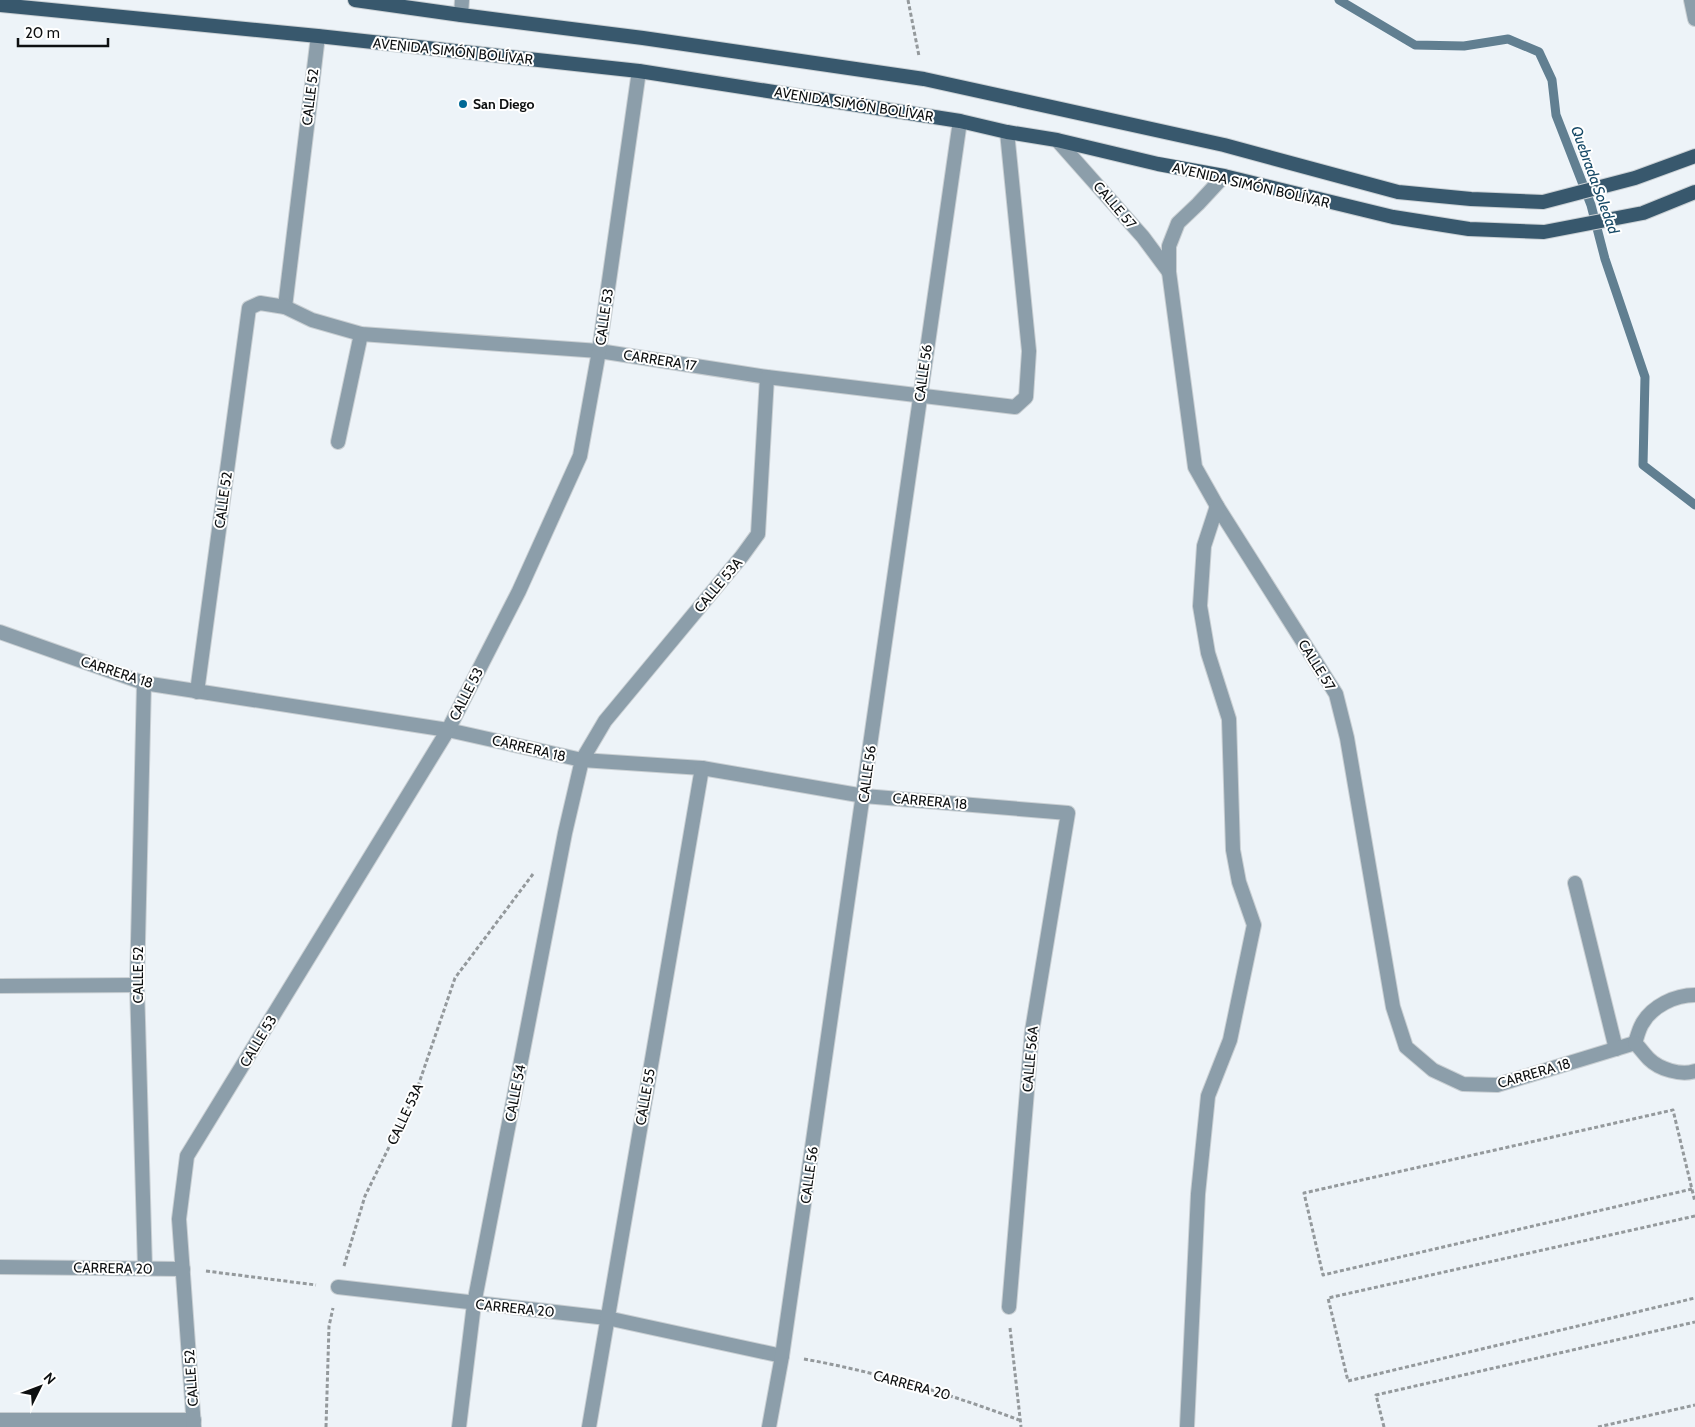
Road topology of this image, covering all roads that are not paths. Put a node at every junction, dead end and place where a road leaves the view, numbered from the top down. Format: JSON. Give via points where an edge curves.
{"nodes":[{"id":1,"x":355,"y":0,"type":"edge"},
{"id":2,"x":462,"y":0,"type":"edge"},
{"id":3,"x":1691,"y":0,"type":"edge"},
{"id":4,"x":0,"y":5,"type":"edge"},
{"id":5,"x":461,"y":15,"type":"junction"},
{"id":6,"x":1695,"y":19,"type":"edge"},
{"id":7,"x":318,"y":36,"type":"junction"},
{"id":8,"x":639,"y":71,"type":"junction"},
{"id":9,"x":960,"y":121,"type":"junction"},
{"id":10,"x":1007,"y":132,"type":"junction"},
{"id":11,"x":1057,"y":140,"type":"junction"},
{"id":12,"x":1695,"y":156,"type":"edge"},
{"id":13,"x":1224,"y":176,"type":"junction"},
{"id":14,"x":1695,"y":192,"type":"edge"},
{"id":15,"x":1169,"y":272,"type":"junction"},
{"id":16,"x":285,"y":307,"type":"junction"},
{"id":17,"x":250,"y":308,"type":"joint"},
{"id":18,"x":361,"y":334,"type":"junction"},
{"id":19,"x":599,"y":351,"type":"junction"},
{"id":20,"x":767,"y":377,"type":"junction"},
{"id":21,"x":920,"y":395,"type":"junction"},
{"id":22,"x":338,"y":442,"type":"dead end"},
{"id":23,"x":1217,"y":506,"type":"junction"},
{"id":24,"x":0,"y":632,"type":"edge"},
{"id":25,"x":144,"y":683,"type":"junction"},
{"id":26,"x":197,"y":692,"type":"junction"},
{"id":27,"x":448,"y":730,"type":"junction"},
{"id":28,"x":582,"y":760,"type":"junction"},
{"id":29,"x":702,"y":768,"type":"junction"},
{"id":30,"x":864,"y":796,"type":"junction"},
{"id":31,"x":1068,"y":814,"type":"joint"},
{"id":32,"x":1575,"y":883,"type":"dead end"},
{"id":33,"x":137,"y":985,"type":"junction"},
{"id":34,"x":0,"y":986,"type":"edge"},
{"id":35,"x":1695,"y":996,"type":"edge"},
{"id":36,"x":1635,"y":1043,"type":"junction"},
{"id":37,"x":1616,"y":1049,"type":"junction"},
{"id":38,"x":1433,"y":1070,"type":"joint"},
{"id":39,"x":1695,"y":1071,"type":"edge"},
{"id":40,"x":0,"y":1267,"type":"edge"},
{"id":41,"x":145,"y":1268,"type":"junction"},
{"id":42,"x":183,"y":1268,"type":"junction"},
{"id":43,"x":338,"y":1287,"type":"road end"},
{"id":44,"x":474,"y":1304,"type":"junction"},
{"id":45,"x":1009,"y":1308,"type":"road end"},
{"id":46,"x":607,"y":1318,"type":"junction"},
{"id":47,"x":782,"y":1356,"type":"junction"},
{"id":48,"x":0,"y":1420,"type":"edge"},
{"id":49,"x":16,"y":1423,"type":"edge"},
{"id":50,"x":194,"y":1424,"type":"edge"},
{"id":51,"x":459,"y":1427,"type":"edge"},
{"id":52,"x":589,"y":1427,"type":"edge"},
{"id":53,"x":769,"y":1427,"type":"edge"},
{"id":54,"x":1187,"y":1427,"type":"edge"}],
"edges":[{"from":1,"to":5,"type":"main road","name":"AVENIDA SIMÓN BOLÍVAR"},
{"from":2,"to":5,"type":"street"},
{"from":3,"to":6,"type":"street"},
{"from":4,"to":7,"type":"main road","name":"AVENIDA SIMÓN BOLÍVAR"},
{"from":5,"to":12,"type":"main road","name":"AVENIDA SIMÓN BOLÍVAR","via":[[924,79],[1224,145],[1398,192],[1543,202],[1635,178]]},
{"from":7,"to":8,"type":"main road","name":"AVENIDA SIMÓN BOLÍVAR"},
{"from":7,"to":16,"type":"street","name":"CALLE 52"},
{"from":8,"to":9,"type":"main road","name":"AVENIDA SIMÓN BOLÍVAR"},
{"from":8,"to":19,"type":"street","name":"CALLE 53"},
{"from":9,"to":10,"type":"main road","name":"AVENIDA SIMÓN BOLÍVAR"},
{"from":9,"to":21,"type":"street","name":"CALLE 56"},
{"from":10,"to":11,"type":"main road","name":"AVENIDA SIMÓN BOLÍVAR"},
{"from":10,"to":21,"type":"street","name":"CARRERA 17","via":[[1029,351],[1026,397],[1015,407]]},
{"from":11,"to":13,"type":"main road","name":"AVENIDA SIMÓN BOLÍVAR"},
{"from":11,"to":15,"type":"street","name":"CALLE 57","via":[[1143,237]]},
{"from":13,"to":14,"type":"main road","name":"AVENIDA SIMÓN BOLÍVAR","via":[[1393,217],[1469,229],[1544,232],[1643,213]]},
{"from":13,"to":15,"type":"street","name":"CALLE 57","via":[[1178,223],[1169,246]]},
{"from":15,"to":23,"type":"street","name":"CALLE 57","via":[[1195,467]]},
{"from":16,"to":17,"type":"street","name":"CARRERA 17","via":[[260,303]]},
{"from":16,"to":18,"type":"street","name":"CARRERA 17","via":[[312,320]]},
{"from":17,"to":26,"type":"street","name":"CALLE 52"},
{"from":18,"to":19,"type":"street","name":"CARRERA 17"},
{"from":18,"to":22,"type":"street"},
{"from":19,"to":20,"type":"street","name":"CARRERA 17"},
{"from":19,"to":27,"type":"street","name":"CALLE 53","via":[[580,456],[520,591]]},
{"from":20,"to":21,"type":"street","name":"CARRERA 17"},
{"from":20,"to":28,"type":"street","name":"CALLE 53A","via":[[758,534],[605,721]]},
{"from":21,"to":30,"type":"street","name":"CALLE 56"},
{"from":23,"to":38,"type":"street","name":"CALLE 57","via":[[1336,694],[1347,738],[1393,1007],[1406,1047]]},
{"from":23,"to":54,"type":"street","via":[[1204,546],[1200,606],[1208,653],[1228,718],[1233,850],[1239,882],[1254,924],[1230,1040],[1208,1096],[1198,1194]]},
{"from":24,"to":25,"type":"street","name":"CARRERA 18"},
{"from":25,"to":26,"type":"street","name":"CARRERA 18"},
{"from":25,"to":33,"type":"street","name":"CALLE 52"},
{"from":26,"to":27,"type":"street","name":"CARRERA 18"},
{"from":27,"to":28,"type":"street","name":"CARRERA 18"},
{"from":27,"to":42,"type":"street","name":"CALLE 53","via":[[187,1156],[179,1219]]},
{"from":28,"to":29,"type":"street","name":"CARRERA 18"},
{"from":28,"to":44,"type":"street","name":"CALLE 54"},
{"from":29,"to":30,"type":"street","name":"CARRERA 18"},
{"from":29,"to":46,"type":"street","name":"CALLE 55"},
{"from":30,"to":31,"type":"street","name":"CARRERA 18"},
{"from":30,"to":47,"type":"street","name":"CALLE 56"},
{"from":31,"to":45,"type":"street","name":"CALLE 56A","via":[[1032,1031]]},
{"from":32,"to":37,"type":"street"},
{"from":33,"to":34,"type":"street"},
{"from":33,"to":41,"type":"street","name":"CALLE 52"},
{"from":35,"to":36,"type":"street","via":[[1673,999],[1655,1009],[1642,1024]]},
{"from":36,"to":37,"type":"street","name":"CARRERA 18"},
{"from":36,"to":39,"type":"street","via":[[1650,1060],[1669,1070]]},
{"from":37,"to":38,"type":"street","name":"CARRERA 18","via":[[1497,1085],[1464,1084]]},
{"from":40,"to":41,"type":"street","name":"CARRERA 20"},
{"from":41,"to":42,"type":"street","name":"CARRERA 20"},
{"from":42,"to":50,"type":"street","name":"CALLE 52"},
{"from":43,"to":44,"type":"street","name":"CARRERA 20"},
{"from":44,"to":46,"type":"street","name":"CARRERA 20"},
{"from":44,"to":51,"type":"street","name":"CALLE 54"},
{"from":46,"to":47,"type":"street","name":"CARRERA 20"},
{"from":46,"to":52,"type":"street","name":"CALLE 55"},
{"from":47,"to":53,"type":"street","name":"CALLE 56"},
{"from":48,"to":49,"type":"street"},
{"from":49,"to":50,"type":"street"}]}
